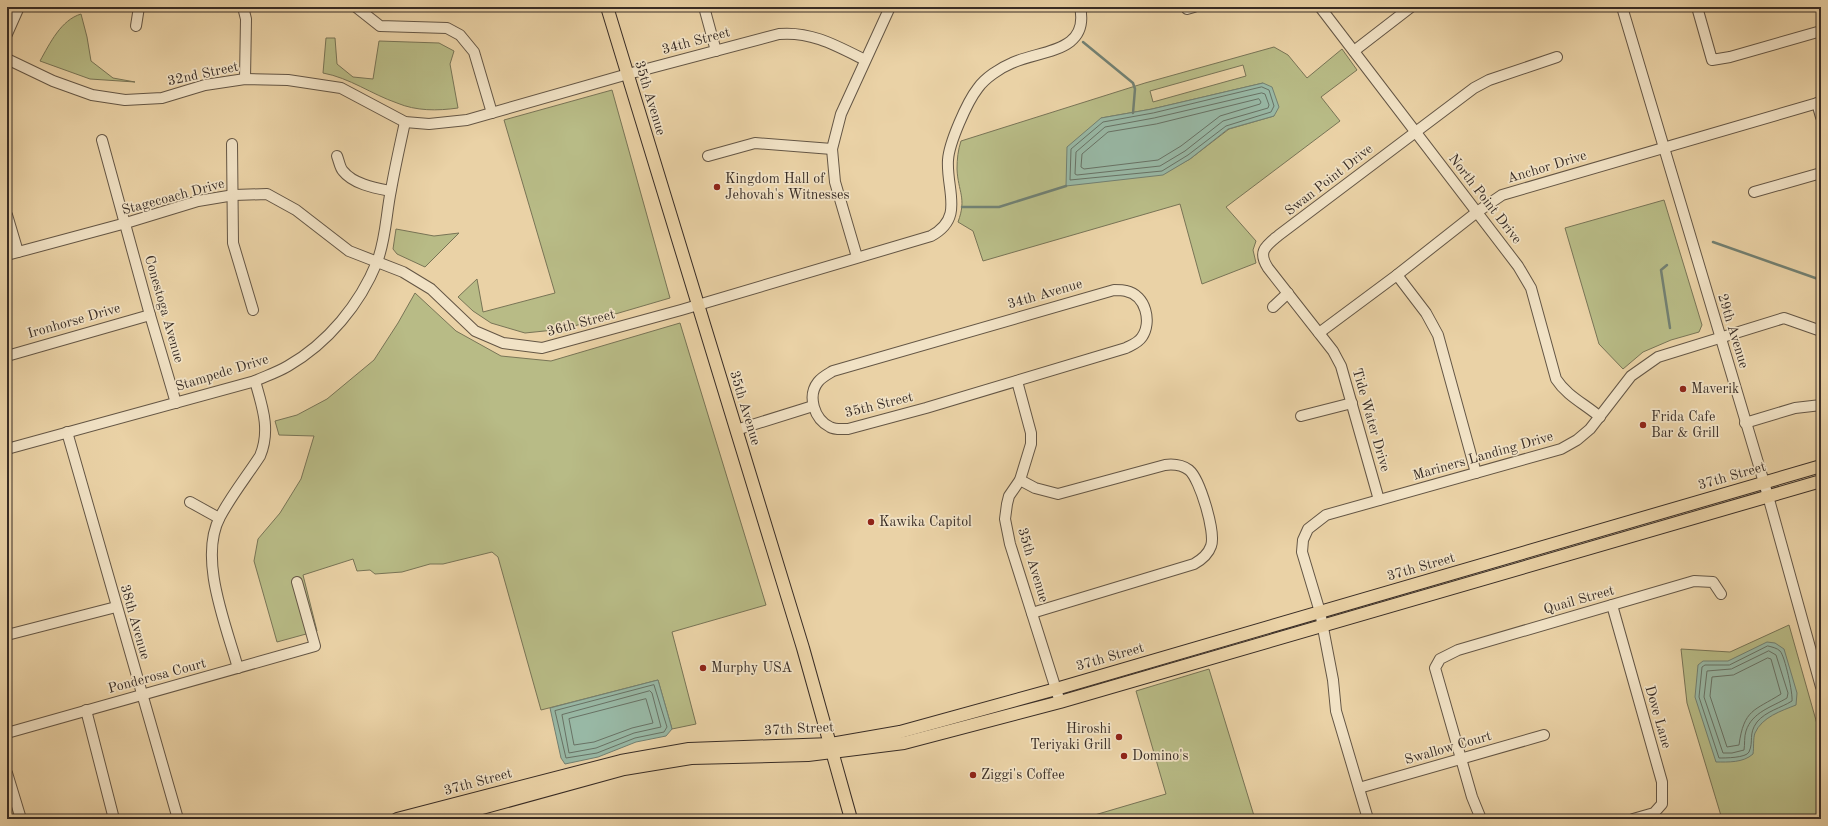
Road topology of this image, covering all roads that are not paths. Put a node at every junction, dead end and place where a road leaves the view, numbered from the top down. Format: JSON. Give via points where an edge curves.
{"nodes":[{"id":1,"x":19,"y":7,"type":"edge"},
{"id":2,"x":139,"y":7,"type":"edge"},
{"id":3,"x":244,"y":7,"type":"edge"},
{"id":4,"x":356,"y":7,"type":"edge"},
{"id":5,"x":607,"y":7,"type":"edge"},
{"id":6,"x":704,"y":7,"type":"edge"},
{"id":7,"x":890,"y":7,"type":"edge"},
{"id":8,"x":1080,"y":7,"type":"edge"},
{"id":9,"x":1320,"y":7,"type":"edge"},
{"id":10,"x":1410,"y":7,"type":"edge"},
{"id":11,"x":1622,"y":7,"type":"edge"},
{"id":12,"x":1697,"y":7,"type":"edge"},
{"id":13,"x":136,"y":26,"type":"dead end"},
{"id":14,"x":1821,"y":31,"type":"edge"},
{"id":15,"x":7,"y":34,"type":"edge"},
{"id":16,"x":716,"y":51,"type":"junction"},
{"id":17,"x":1354,"y":51,"type":"junction"},
{"id":18,"x":1557,"y":57,"type":"dead end"},
{"id":19,"x":7,"y":59,"type":"edge"},
{"id":20,"x":865,"y":60,"type":"junction"},
{"id":21,"x":628,"y":74,"type":"junction"},
{"id":22,"x":245,"y":79,"type":"junction"},
{"id":23,"x":1819,"y":103,"type":"edge"},
{"id":24,"x":492,"y":113,"type":"junction"},
{"id":25,"x":1821,"y":117,"type":"edge"},
{"id":26,"x":404,"y":122,"type":"junction"},
{"id":27,"x":1415,"y":131,"type":"junction"},
{"id":28,"x":102,"y":140,"type":"dead end"},
{"id":29,"x":232,"y":144,"type":"dead end"},
{"id":30,"x":1663,"y":148,"type":"junction"},
{"id":31,"x":832,"y":149,"type":"junction"},
{"id":32,"x":337,"y":156,"type":"dead end"},
{"id":33,"x":708,"y":156,"type":"dead end"},
{"id":34,"x":1821,"y":173,"type":"edge"},
{"id":35,"x":390,"y":191,"type":"junction"},
{"id":36,"x":1754,"y":192,"type":"dead end"},
{"id":37,"x":234,"y":195,"type":"junction"},
{"id":38,"x":1477,"y":212,"type":"junction"},
{"id":39,"x":7,"y":215,"type":"edge"},
{"id":40,"x":126,"y":224,"type":"junction"},
{"id":41,"x":18,"y":252,"type":"junction"},
{"id":42,"x":1263,"y":253,"type":"joint"},
{"id":43,"x":7,"y":255,"type":"edge"},
{"id":44,"x":857,"y":257,"type":"junction"},
{"id":45,"x":377,"y":261,"type":"junction"},
{"id":46,"x":1397,"y":275,"type":"junction"},
{"id":47,"x":1288,"y":293,"type":"junction"},
{"id":48,"x":697,"y":305,"type":"junction"},
{"id":49,"x":1273,"y":308,"type":"dead end"},
{"id":50,"x":253,"y":310,"type":"dead end"},
{"id":51,"x":150,"y":315,"type":"junction"},
{"id":52,"x":1821,"y":331,"type":"edge"},
{"id":53,"x":1319,"y":333,"type":"junction"},
{"id":54,"x":1720,"y":338,"type":"junction"},
{"id":55,"x":7,"y":356,"type":"edge"},
{"id":56,"x":255,"y":380,"type":"junction"},
{"id":57,"x":1017,"y":381,"type":"junction"},
{"id":58,"x":176,"y":402,"type":"junction"},
{"id":59,"x":1352,"y":403,"type":"junction"},
{"id":60,"x":813,"y":406,"type":"junction"},
{"id":61,"x":1821,"y":406,"type":"edge"},
{"id":62,"x":1301,"y":416,"type":"dead end"},
{"id":63,"x":1600,"y":417,"type":"junction"},
{"id":64,"x":1745,"y":423,"type":"junction"},
{"id":65,"x":736,"y":430,"type":"junction"},
{"id":66,"x":67,"y":432,"type":"junction"},
{"id":67,"x":7,"y":449,"type":"edge"},
{"id":68,"x":1821,"y":466,"type":"edge"},
{"id":69,"x":1476,"y":473,"type":"junction"},
{"id":70,"x":1020,"y":480,"type":"junction"},
{"id":71,"x":1821,"y":480,"type":"edge"},
{"id":72,"x":1763,"y":482,"type":"junction"},
{"id":73,"x":1768,"y":496,"type":"junction"},
{"id":74,"x":1379,"y":500,"type":"junction"},
{"id":75,"x":190,"y":502,"type":"dead end"},
{"id":76,"x":219,"y":518,"type":"junction"},
{"id":77,"x":298,"y":582,"type":"dead end"},
{"id":78,"x":1721,"y":594,"type":"dead end"},
{"id":79,"x":1612,"y":606,"type":"junction"},
{"id":80,"x":116,"y":607,"type":"junction"},
{"id":81,"x":1320,"y":612,"type":"junction"},
{"id":82,"x":1032,"y":613,"type":"junction"},
{"id":83,"x":1321,"y":626,"type":"junction"},
{"id":84,"x":7,"y":635,"type":"edge"},
{"id":85,"x":238,"y":668,"type":"junction"},
{"id":86,"x":1821,"y":687,"type":"edge"},
{"id":87,"x":1056,"y":689,"type":"junction"},
{"id":88,"x":141,"y":695,"type":"junction"},
{"id":89,"x":1060,"y":702,"type":"junction"},
{"id":90,"x":86,"y":710,"type":"junction"},
{"id":91,"x":7,"y":733,"type":"edge"},
{"id":92,"x":1544,"y":735,"type":"dead end"},
{"id":93,"x":832,"y":748,"type":"junction"},
{"id":94,"x":1461,"y":759,"type":"junction"},
{"id":95,"x":7,"y":773,"type":"edge"},
{"id":96,"x":1359,"y":788,"type":"junction"},
{"id":97,"x":21,"y":819,"type":"edge"},
{"id":98,"x":114,"y":819,"type":"edge"},
{"id":99,"x":178,"y":819,"type":"edge"},
{"id":100,"x":397,"y":819,"type":"edge"},
{"id":101,"x":442,"y":819,"type":"edge"},
{"id":102,"x":851,"y":819,"type":"edge"},
{"id":103,"x":1368,"y":819,"type":"edge"},
{"id":104,"x":1481,"y":819,"type":"edge"},
{"id":105,"x":1633,"y":819,"type":"edge"}],
"edges":[{"from":1,"to":15,"type":"street"},
{"from":2,"to":13,"type":"street"},
{"from":3,"to":22,"type":"street"},
{"from":4,"to":24,"type":"street","via":[[380,26],[447,28],[460,35],[474,52]]},
{"from":5,"to":21,"type":"main road","name":"35th Avenue"},
{"from":6,"to":16,"type":"street"},
{"from":7,"to":20,"type":"street"},
{"from":8,"to":44,"type":"street","via":[[1079,31],[1060,49],[1012,63],[984,80],[977,89],[951,142],[948,160],[949,185],[953,201],[951,214],[939,232]]},
{"from":9,"to":17,"type":"street","name":"North Point Drive"},
{"from":10,"to":17,"type":"street"},
{"from":11,"to":30,"type":"street","name":"29th Avenue"},
{"from":12,"to":14,"type":"street","via":[[1712,60]]},
{"from":16,"to":20,"type":"street","name":"34th Street","via":[[768,36],[794,33],[818,38]]},
{"from":16,"to":21,"type":"street","name":"34th Street"},
{"from":17,"to":27,"type":"street","name":"North Point Drive"},
{"from":18,"to":27,"type":"street","name":"Swan Point Drive","via":[[1489,80]]},
{"from":19,"to":22,"type":"street","name":"32nd Street","via":[[52,81],[92,94],[125,100],[162,98],[205,86]]},
{"from":20,"to":31,"type":"street","via":[[842,114]]},
{"from":21,"to":24,"type":"street","name":"34th Street"},
{"from":21,"to":48,"type":"main road","name":"35th Avenue"},
{"from":22,"to":26,"type":"street","name":"32nd Street","via":[[288,80],[340,88]]},
{"from":23,"to":25,"type":"street"},
{"from":23,"to":30,"type":"street","name":"Anchor Drive"},
{"from":24,"to":26,"type":"street","name":"34th Street","via":[[467,120],[429,124]]},
{"from":26,"to":35,"type":"street","name":"Stampede Drive"},
{"from":27,"to":38,"type":"street","name":"North Point Drive"},
{"from":27,"to":42,"type":"street","name":"Swan Point Drive","via":[[1279,235],[1266,246]]},
{"from":28,"to":40,"type":"street","name":"Conestoga Avenue"},
{"from":29,"to":37,"type":"street"},
{"from":30,"to":38,"type":"street","name":"Anchor Drive","via":[[1516,190],[1502,195]]},
{"from":30,"to":54,"type":"street","name":"29th Avenue"},
{"from":31,"to":33,"type":"street","via":[[755,142]]},
{"from":31,"to":44,"type":"street","via":[[835,182]]},
{"from":32,"to":35,"type":"street","via":[[343,172],[355,180],[373,188]]},
{"from":34,"to":36,"type":"street"},
{"from":35,"to":45,"type":"street","name":"Stampede Drive","via":[[386,225]]},
{"from":37,"to":40,"type":"street","name":"Stagecoach Drive","via":[[198,201]]},
{"from":37,"to":45,"type":"street","name":"Stagecoach Drive","via":[[267,194],[296,210],[349,251]]},
{"from":37,"to":50,"type":"street","via":[[233,243]]},
{"from":38,"to":46,"type":"street","name":"Anchor Drive"},
{"from":38,"to":63,"type":"street","name":"North Point Drive","via":[[1518,266],[1531,288],[1556,379],[1573,397]]},
{"from":39,"to":41,"type":"street"},
{"from":40,"to":41,"type":"street","name":"Stagecoach Drive"},
{"from":40,"to":51,"type":"street","name":"Conestoga Avenue"},
{"from":41,"to":43,"type":"street","name":"Stagecoach Drive"},
{"from":42,"to":47,"type":"street","name":"Tide Water Drive","via":[[1263,260]]},
{"from":44,"to":48,"type":"street"},
{"from":45,"to":48,"type":"street","name":"36th Street","via":[[403,272],[430,289],[475,330],[503,344],[542,348]]},
{"from":45,"to":56,"type":"street","name":"Stampede Drive","via":[[344,319],[321,342],[288,366]]},
{"from":46,"to":53,"type":"street","name":"Anchor Drive"},
{"from":46,"to":69,"type":"street","via":[[1426,313],[1438,335]]},
{"from":47,"to":49,"type":"street"},
{"from":47,"to":53,"type":"street","name":"Tide Water Drive"},
{"from":48,"to":65,"type":"main road","name":"35th Avenue"},
{"from":51,"to":55,"type":"street","name":"Ironhorse Drive"},
{"from":51,"to":58,"type":"street","name":"Conestoga Avenue"},
{"from":52,"to":54,"type":"street","name":"Mariners Landing Drive","via":[[1784,318]]},
{"from":53,"to":59,"type":"street","name":"Tide Water Drive","via":[[1341,366]]},
{"from":54,"to":63,"type":"street","name":"Mariners Landing Drive","via":[[1658,357],[1643,366],[1630,376]]},
{"from":54,"to":64,"type":"street","name":"29th Avenue"},
{"from":56,"to":58,"type":"street","name":"Stampede Drive"},
{"from":56,"to":76,"type":"street","via":[[266,429],[264,447]]},
{"from":57,"to":60,"type":"street","name":"35th Street","via":[[848,429],[838,430],[826,425],[817,416]]},
{"from":57,"to":60,"type":"street","name":"34th Avenue","via":[[1137,343],[1147,326],[1141,300],[1127,291],[1106,291],[860,362],[833,371],[819,380],[813,394]]},
{"from":57,"to":70,"type":"street","name":"35th Avenue","via":[[1031,433],[1029,452]]},
{"from":58,"to":66,"type":"street","name":"Stampede Drive"},
{"from":59,"to":62,"type":"street"},
{"from":59,"to":74,"type":"street","name":"Tide Water Drive"},
{"from":60,"to":65,"type":"street"},
{"from":61,"to":64,"type":"street","via":[[1795,408]]},
{"from":63,"to":69,"type":"street","name":"Mariners Landing Drive","via":[[1577,440],[1561,448]]},
{"from":64,"to":72,"type":"street","name":"29th Avenue"},
{"from":65,"to":93,"type":"main road","name":"35th Avenue"},
{"from":66,"to":67,"type":"street","name":"Stampede Drive"},
{"from":66,"to":80,"type":"street","name":"38th Avenue"},
{"from":68,"to":72,"type":"main road","name":"37th Street"},
{"from":69,"to":74,"type":"street","name":"Mariners Landing Drive"},
{"from":70,"to":82,"type":"street","name":"35th Avenue","via":[[1010,496],[1004,519]]},
{"from":70,"to":82,"type":"street","via":[[1035,488],[1058,494],[1165,464],[1178,465],[1189,470],[1194,476],[1212,535],[1208,553],[1194,564]]},
{"from":71,"to":73,"type":"main road","name":"37th Street"},
{"from":72,"to":73,"type":"street","name":"29th Avenue"},
{"from":72,"to":81,"type":"main road","name":"37th Street"},
{"from":73,"to":83,"type":"main road","name":"37th Street"},
{"from":73,"to":86,"type":"street","name":"29th Avenue"},
{"from":74,"to":81,"type":"street","name":"Mariners Landing Drive","via":[[1326,514],[1308,529],[1303,540],[1302,552]]},
{"from":75,"to":76,"type":"street"},
{"from":76,"to":85,"type":"street","via":[[211,547],[212,569]]},
{"from":77,"to":85,"type":"street","name":"Ponderosa Court","via":[[315,646]]},
{"from":78,"to":79,"type":"street","name":"Quail Street","via":[[1713,582],[1694,581]]},
{"from":79,"to":94,"type":"street","name":"Quail Street","via":[[1458,650],[1440,659],[1435,668]]},
{"from":79,"to":105,"type":"street","name":"Dove Lane","via":[[1662,782],[1662,804],[1654,813]]},
{"from":80,"to":84,"type":"street"},
{"from":80,"to":88,"type":"street","name":"38th Avenue"},
{"from":81,"to":83,"type":"street","name":"Mariners Landing Drive"},
{"from":81,"to":87,"type":"main road","name":"37th Street"},
{"from":82,"to":87,"type":"street","name":"35th Avenue"},
{"from":83,"to":89,"type":"main road","name":"37th Street"},
{"from":83,"to":96,"type":"street","name":"Mariners Landing Drive","via":[[1333,680],[1336,711]]},
{"from":85,"to":88,"type":"street","name":"Ponderosa Court"},
{"from":87,"to":89,"type":"street","name":"35th Avenue"},
{"from":87,"to":93,"type":"main road","name":"37th Street"},
{"from":88,"to":90,"type":"street","name":"Ponderosa Court"},
{"from":88,"to":99,"type":"street","name":"38th Avenue"},
{"from":89,"to":93,"type":"main road","name":"37th Street","via":[[904,743]]},
{"from":90,"to":91,"type":"street","name":"Ponderosa Court"},
{"from":90,"to":98,"type":"street"},
{"from":92,"to":94,"type":"street","name":"Swallow Court"},
{"from":93,"to":100,"type":"main road","name":"37th Street","via":[[689,748],[621,761]]},
{"from":93,"to":101,"type":"main road","name":"37th Street","via":[[808,755],[691,758],[624,769]]},
{"from":93,"to":102,"type":"main road","name":"35th Avenue"},
{"from":94,"to":96,"type":"street","name":"Swallow Court"},
{"from":94,"to":104,"type":"street"},
{"from":95,"to":97,"type":"street"},
{"from":96,"to":103,"type":"street","name":"Mariners Landing Drive"}]}
